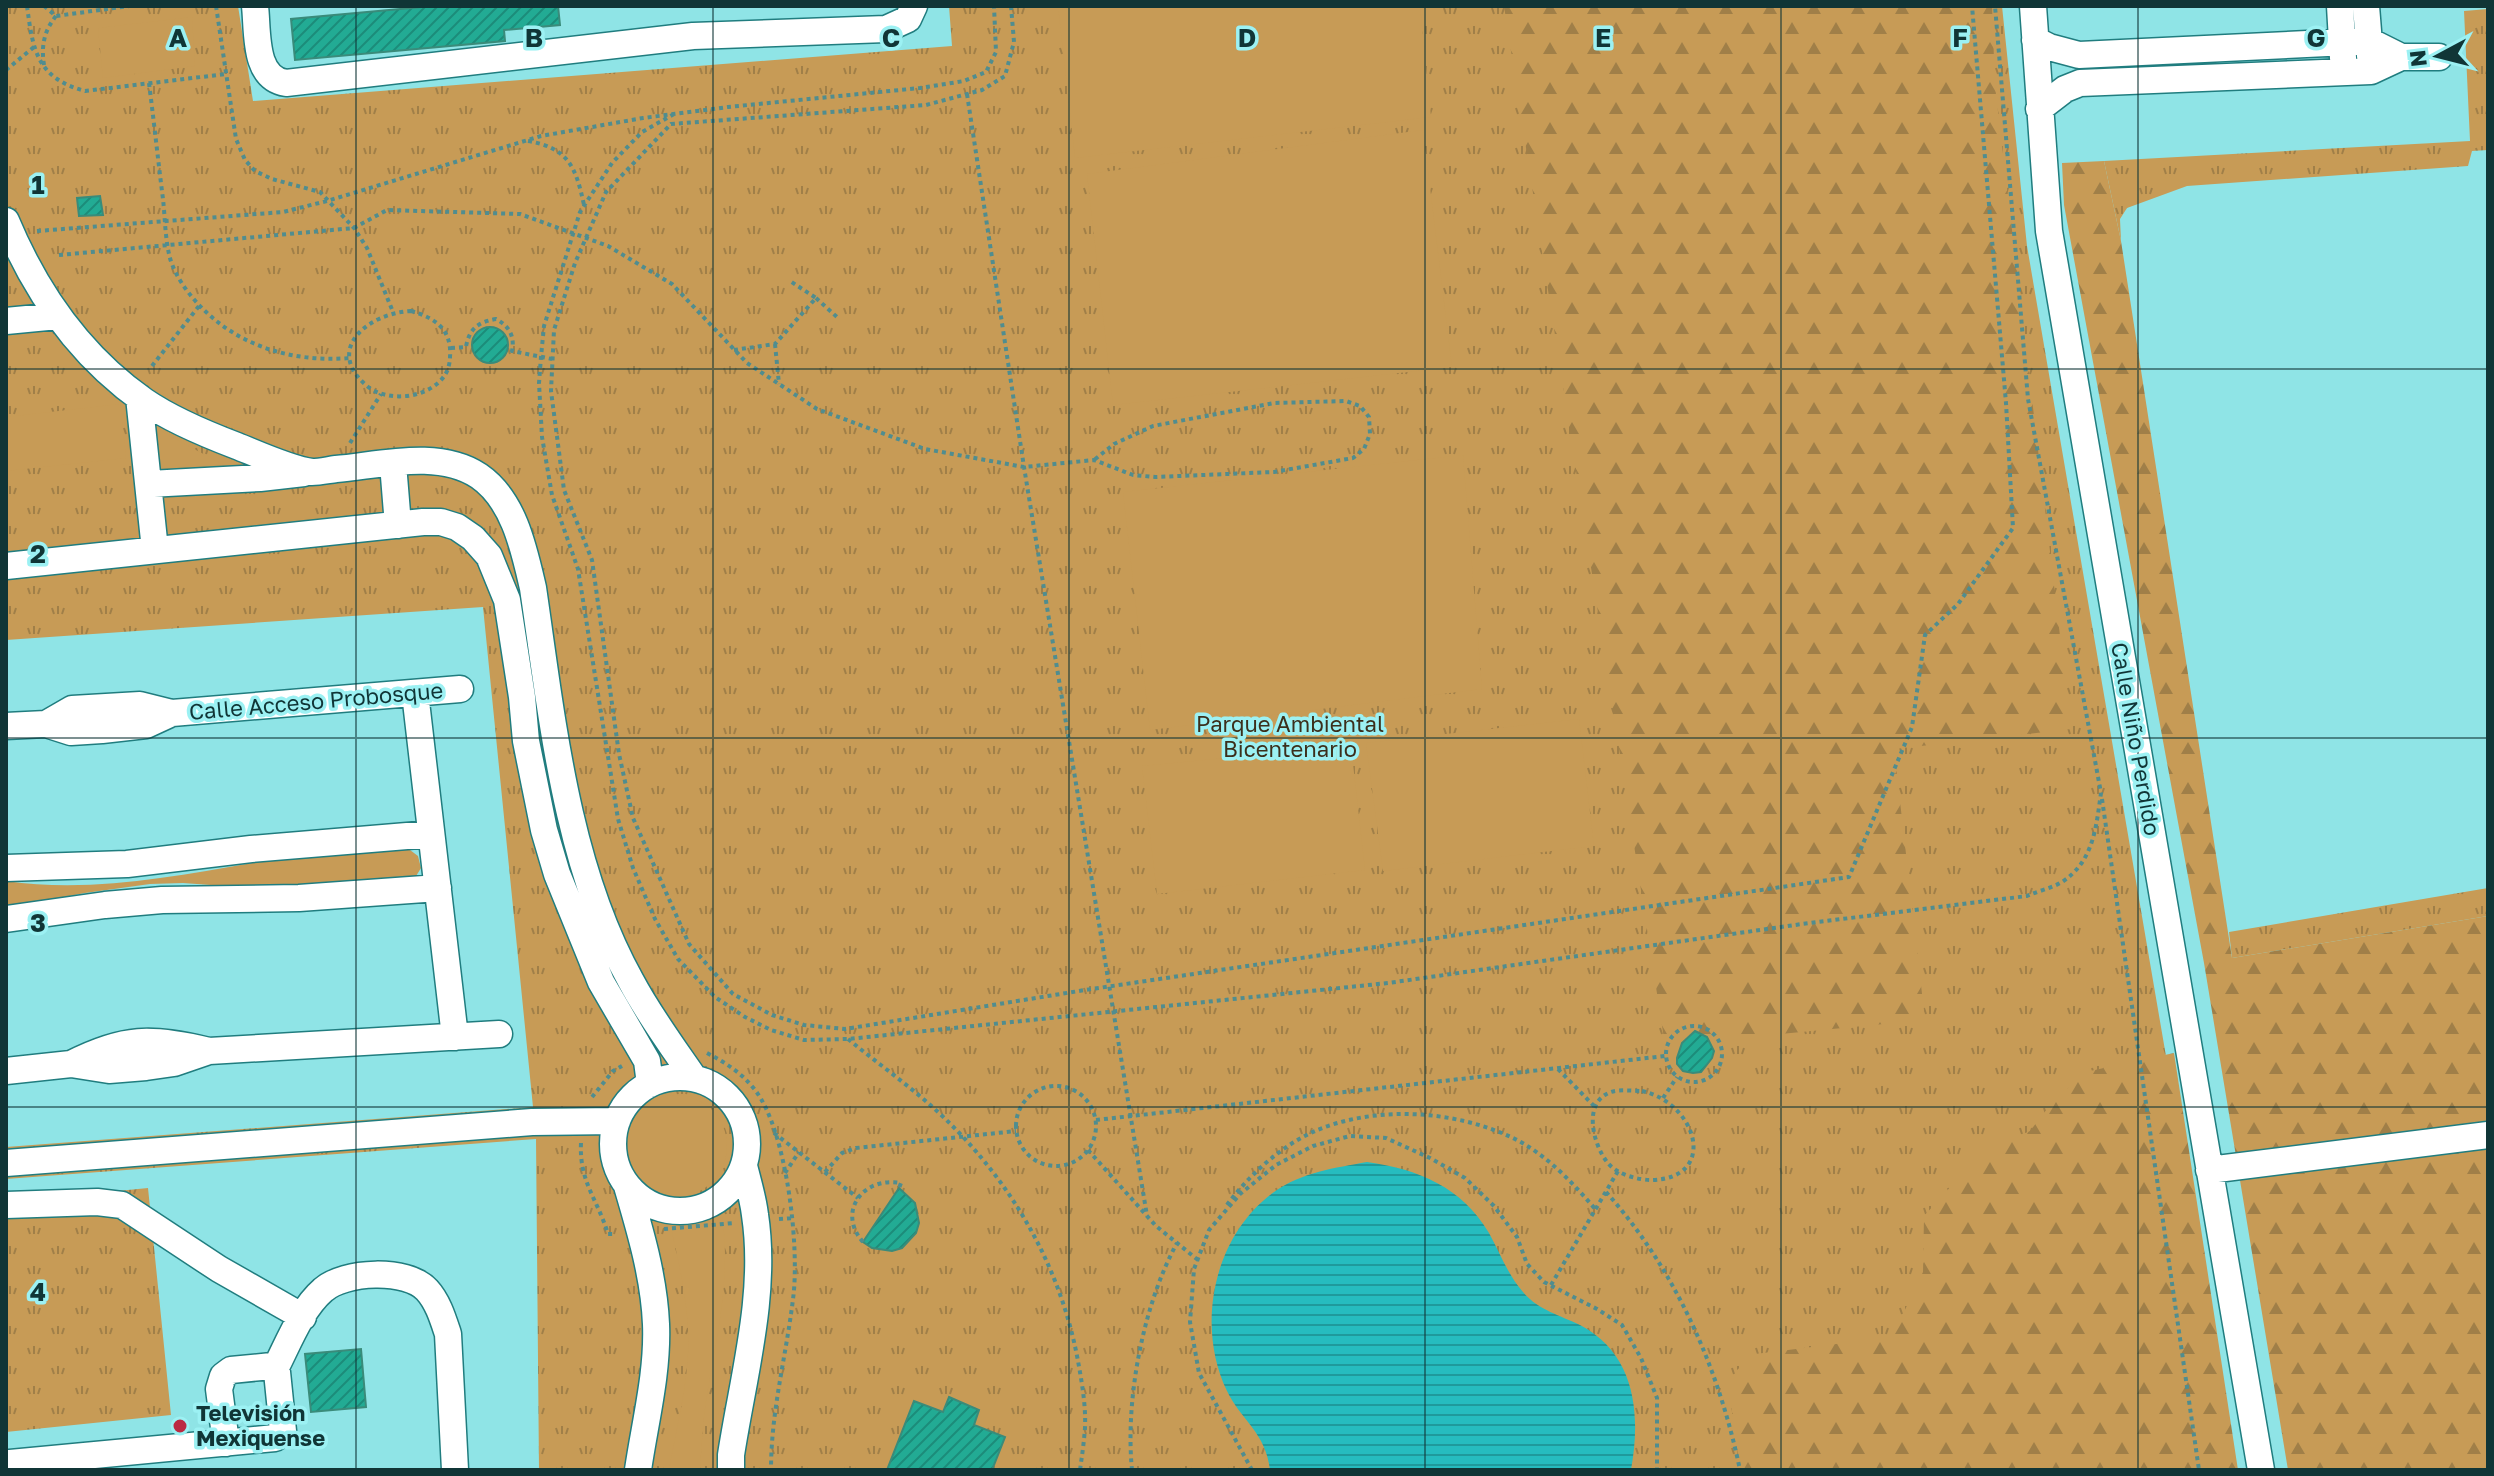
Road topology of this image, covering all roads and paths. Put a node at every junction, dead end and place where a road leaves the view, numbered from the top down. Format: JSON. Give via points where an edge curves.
{"nodes":[{"id":1,"x":27,"y":6,"type":"edge"},
{"id":2,"x":44,"y":6,"type":"edge"},
{"id":3,"x":129,"y":6,"type":"edge"},
{"id":4,"x":216,"y":6,"type":"edge"},
{"id":5,"x":255,"y":6,"type":"edge"},
{"id":6,"x":914,"y":6,"type":"edge"},
{"id":7,"x":994,"y":6,"type":"edge"},
{"id":8,"x":1011,"y":6,"type":"edge"},
{"id":9,"x":1972,"y":6,"type":"edge"},
{"id":10,"x":1995,"y":6,"type":"edge"},
{"id":11,"x":2033,"y":6,"type":"edge"},
{"id":12,"x":2340,"y":6,"type":"edge"},
{"id":13,"x":2366,"y":6,"type":"edge"},
{"id":14,"x":56,"y":16,"type":"junction"},
{"id":15,"x":2035,"y":40,"type":"junction"},
{"id":16,"x":2369,"y":41,"type":"junction"},
{"id":17,"x":2342,"y":43,"type":"junction"},
{"id":18,"x":34,"y":47,"type":"junction"},
{"id":19,"x":2106,"y":54,"type":"junction"},
{"id":20,"x":2401,"y":57,"type":"junction"},
{"id":21,"x":2439,"y":57,"type":"dead end"},
{"id":22,"x":44,"y":67,"type":"junction"},
{"id":23,"x":6,"y":70,"type":"edge"},
{"id":24,"x":2371,"y":71,"type":"junction"},
{"id":25,"x":2344,"y":72,"type":"junction"},
{"id":26,"x":226,"y":74,"type":"junction"},
{"id":27,"x":2109,"y":82,"type":"junction"},
{"id":28,"x":149,"y":83,"type":"junction"},
{"id":29,"x":967,"y":94,"type":"junction"},
{"id":30,"x":2039,"y":109,"type":"junction"},
{"id":31,"x":674,"y":114,"type":"junction"},
{"id":32,"x":526,"y":141,"type":"junction"},
{"id":33,"x":327,"y":201,"type":"junction"},
{"id":34,"x":584,"y":205,"type":"junction"},
{"id":35,"x":165,"y":220,"type":"junction"},
{"id":36,"x":8,"y":227,"type":"edge"},
{"id":37,"x":354,"y":228,"type":"junction"},
{"id":38,"x":573,"y":233,"type":"junction"},
{"id":39,"x":586,"y":238,"type":"junction"},
{"id":40,"x":168,"y":245,"type":"junction"},
{"id":41,"x":59,"y":255,"type":"dead end"},
{"id":42,"x":790,"y":281,"type":"dead end"},
{"id":43,"x":816,"y":298,"type":"junction"},
{"id":44,"x":199,"y":306,"type":"junction"},
{"id":45,"x":393,"y":312,"type":"junction"},
{"id":46,"x":58,"y":316,"type":"junction"},
{"id":47,"x":838,"y":318,"type":"dead end"},
{"id":48,"x":6,"y":321,"type":"edge"},
{"id":49,"x":775,"y":344,"type":"junction"},
{"id":50,"x":451,"y":348,"type":"junction"},
{"id":51,"x":734,"y":350,"type":"junction"},
{"id":52,"x":541,"y":357,"type":"junction"},
{"id":53,"x":350,"y":358,"type":"junction"},
{"id":54,"x":552,"y":359,"type":"junction"},
{"id":55,"x":152,"y":366,"type":"dead end"},
{"id":56,"x":779,"y":384,"type":"junction"},
{"id":57,"x":381,"y":394,"type":"junction"},
{"id":58,"x":139,"y":397,"type":"junction"},
{"id":59,"x":1094,"y":460,"type":"junction"},
{"id":60,"x":393,"y":464,"type":"junction"},
{"id":61,"x":1024,"y":467,"type":"junction"},
{"id":62,"x":322,"y":471,"type":"junction"},
{"id":63,"x":149,"y":484,"type":"junction"},
{"id":64,"x":398,"y":525,"type":"junction"},
{"id":65,"x":155,"y":550,"type":"junction"},
{"id":66,"x":6,"y":566,"type":"edge"},
{"id":67,"x":460,"y":689,"type":"dead end"},
{"id":68,"x":415,"y":693,"type":"junction"},
{"id":69,"x":6,"y":726,"type":"edge"},
{"id":70,"x":2101,"y":793,"type":"junction"},
{"id":71,"x":431,"y":834,"type":"junction"},
{"id":72,"x":6,"y":868,"type":"edge"},
{"id":73,"x":438,"y":888,"type":"junction"},
{"id":74,"x":6,"y":919,"type":"edge"},
{"id":75,"x":1109,"y":987,"type":"junction"},
{"id":76,"x":1113,"y":1011,"type":"junction"},
{"id":77,"x":499,"y":1034,"type":"dead end"},
{"id":78,"x":455,"y":1037,"type":"junction"},
{"id":79,"x":848,"y":1039,"type":"junction"},
{"id":80,"x":673,"y":1048,"type":"junction"},
{"id":81,"x":643,"y":1054,"type":"junction"},
{"id":82,"x":1665,"y":1056,"type":"junction"},
{"id":83,"x":1557,"y":1068,"type":"junction"},
{"id":84,"x":6,"y":1071,"type":"edge"},
{"id":85,"x":1677,"y":1077,"type":"junction"},
{"id":86,"x":694,"y":1078,"type":"junction"},
{"id":87,"x":650,"y":1084,"type":"junction"},
{"id":88,"x":1663,"y":1098,"type":"junction"},
{"id":89,"x":1595,"y":1107,"type":"junction"},
{"id":90,"x":1130,"y":1116,"type":"junction"},
{"id":91,"x":1096,"y":1120,"type":"junction"},
{"id":92,"x":617,"y":1121,"type":"junction"},
{"id":93,"x":582,"y":1122,"type":"junction"},
{"id":94,"x":1016,"y":1131,"type":"junction"},
{"id":95,"x":773,"y":1132,"type":"junction"},
{"id":96,"x":2488,"y":1135,"type":"edge"},
{"id":97,"x":962,"y":1136,"type":"junction"},
{"id":98,"x":1088,"y":1150,"type":"junction"},
{"id":99,"x":799,"y":1152,"type":"junction"},
{"id":100,"x":6,"y":1163,"type":"edge"},
{"id":101,"x":744,"y":1166,"type":"junction"},
{"id":102,"x":2209,"y":1170,"type":"junction"},
{"id":103,"x":1618,"y":1171,"type":"junction"},
{"id":104,"x":825,"y":1172,"type":"junction"},
{"id":105,"x":785,"y":1173,"type":"junction"},
{"id":106,"x":627,"y":1186,"type":"junction"},
{"id":107,"x":899,"y":1188,"type":"dead end"},
{"id":108,"x":1606,"y":1192,"type":"junction"},
{"id":109,"x":858,"y":1198,"type":"junction"},
{"id":110,"x":6,"y":1205,"type":"edge"},
{"id":111,"x":1596,"y":1210,"type":"junction"},
{"id":112,"x":1147,"y":1216,"type":"junction"},
{"id":113,"x":793,"y":1218,"type":"junction"},
{"id":114,"x":756,"y":1221,"type":"junction"},
{"id":115,"x":1209,"y":1230,"type":"junction"},
{"id":116,"x":639,"y":1232,"type":"junction"},
{"id":117,"x":863,"y":1242,"type":"dead end"},
{"id":118,"x":1177,"y":1243,"type":"junction"},
{"id":119,"x":1198,"y":1260,"type":"junction"},
{"id":120,"x":1551,"y":1285,"type":"junction"},
{"id":121,"x":303,"y":1317,"type":"junction"},
{"id":122,"x":275,"y":1369,"type":"junction"},
{"id":123,"x":226,"y":1443,"type":"junction"},
{"id":124,"x":6,"y":1463,"type":"edge"},
{"id":125,"x":455,"y":1470,"type":"edge"},
{"id":126,"x":638,"y":1470,"type":"edge"},
{"id":127,"x":731,"y":1470,"type":"edge"},
{"id":128,"x":771,"y":1470,"type":"edge"},
{"id":129,"x":1080,"y":1470,"type":"edge"},
{"id":130,"x":1132,"y":1470,"type":"edge"},
{"id":131,"x":1252,"y":1470,"type":"edge"},
{"id":132,"x":1657,"y":1470,"type":"edge"},
{"id":133,"x":1740,"y":1470,"type":"edge"},
{"id":134,"x":2199,"y":1470,"type":"edge"},
{"id":135,"x":2261,"y":1470,"type":"edge"}],
"edges":[{"from":1,"to":18,"type":"path"},
{"from":2,"to":14,"type":"path"},
{"from":3,"to":14,"type":"path"},
{"from":4,"to":26,"type":"path"},
{"from":5,"to":6,"type":"street","via":[[262,63],[268,75],[286,83],[693,36],[886,29],[908,19]]},
{"from":7,"to":31,"type":"path","via":[[996,52],[986,72],[964,81]]},
{"from":8,"to":29,"type":"path","via":[[1014,42],[1005,76]]},
{"from":9,"to":75,"type":"path","via":[[2013,528],[1958,604],[1925,635],[1912,727],[1849,877]]},
{"from":10,"to":70,"type":"path","via":[[2028,399]]},
{"from":11,"to":15,"type":"street","name":"Calle Niño Perdido"},
{"from":12,"to":17,"type":"street"},
{"from":13,"to":16,"type":"street"},
{"from":14,"to":22,"type":"path","via":[[44,39]]},
{"from":15,"to":19,"type":"street","via":[[2079,55]]},
{"from":15,"to":30,"type":"street","name":"Calle Niño Perdido"},
{"from":16,"to":17,"type":"street"},
{"from":16,"to":20,"type":"street"},
{"from":16,"to":24,"type":"street"},
{"from":17,"to":19,"type":"street"},
{"from":17,"to":25,"type":"street"},
{"from":18,"to":22,"type":"path"},
{"from":18,"to":23,"type":"path"},
{"from":19,"to":27,"type":"street"},
{"from":20,"to":21,"type":"street"},
{"from":20,"to":24,"type":"street"},
{"from":22,"to":28,"type":"path","via":[[65,85],[85,91]]},
{"from":24,"to":25,"type":"street"},
{"from":25,"to":27,"type":"street"},
{"from":26,"to":28,"type":"path"},
{"from":26,"to":33,"type":"path","via":[[236,139],[245,160],[255,171],[320,192]]},
{"from":27,"to":30,"type":"street","via":[[2080,83]]},
{"from":28,"to":35,"type":"path"},
{"from":29,"to":39,"type":"path","via":[[926,105],[671,124],[606,192]]},
{"from":29,"to":61,"type":"path"},
{"from":30,"to":102,"type":"street","name":"Calle Niño Perdido","via":[[2049,231]]},
{"from":31,"to":32,"type":"path"},
{"from":31,"to":34,"type":"path","via":[[642,132],[612,163]]},
{"from":32,"to":33,"type":"path"},
{"from":32,"to":34,"type":"path","via":[[565,156],[575,170]]},
{"from":33,"to":35,"type":"path","via":[[265,214]]},
{"from":33,"to":37,"type":"path"},
{"from":34,"to":38,"type":"path"},
{"from":35,"to":36,"type":"path"},
{"from":35,"to":40,"type":"path"},
{"from":36,"to":46,"type":"street"},
{"from":37,"to":38,"type":"path","via":[[387,210],[520,214]]},
{"from":37,"to":40,"type":"path"},
{"from":37,"to":45,"type":"path"},
{"from":38,"to":39,"type":"path"},
{"from":38,"to":52,"type":"path","via":[[544,326]]},
{"from":39,"to":51,"type":"path","via":[[672,284]]},
{"from":39,"to":54,"type":"path","via":[[554,330]]},
{"from":40,"to":41,"type":"path"},
{"from":40,"to":44,"type":"path","via":[[183,287]]},
{"from":42,"to":43,"type":"path"},
{"from":43,"to":47,"type":"path"},
{"from":43,"to":49,"type":"path"},
{"from":44,"to":53,"type":"path","via":[[248,342],[301,356]]},
{"from":44,"to":55,"type":"path"},
{"from":45,"to":50,"type":"path","via":[[411,311],[438,322]]},
{"from":45,"to":53,"type":"path","via":[[360,330]]},
{"from":46,"to":48,"type":"street"},
{"from":46,"to":58,"type":"street","via":[[86,352]]},
{"from":49,"to":51,"type":"path"},
{"from":49,"to":56,"type":"path"},
{"from":50,"to":52,"type":"path","via":[[466,347],[475,326],[496,319],[511,333],[512,351]]},
{"from":50,"to":57,"type":"path","via":[[445,375],[432,388],[397,397]]},
{"from":51,"to":56,"type":"path"},
{"from":52,"to":54,"type":"path"},
{"from":52,"to":79,"type":"path","via":[[542,437],[552,495],[578,569],[618,819],[655,919],[678,959],[715,997],[745,1017],[804,1040]]},
{"from":53,"to":57,"type":"path","via":[[356,375]]},
{"from":54,"to":75,"type":"path","via":[[552,412],[564,490],[592,560],[633,818],[689,944],[724,984],[772,1015],[845,1029]]},
{"from":56,"to":61,"type":"path","via":[[817,409],[925,449]]},
{"from":57,"to":62,"type":"path"},
{"from":58,"to":62,"type":"street","via":[[217,438]]},
{"from":58,"to":63,"type":"street"},
{"from":59,"to":59,"type":"path","via":[[1133,475],[1182,478],[1333,463],[1364,449],[1369,417],[1346,401],[1274,403],[1153,426]]},
{"from":59,"to":61,"type":"path"},
{"from":60,"to":62,"type":"street"},
{"from":60,"to":64,"type":"street"},
{"from":60,"to":80,"type":"street","via":[[421,461],[461,467],[480,477],[508,510],[533,588],[576,837],[630,980]]},
{"from":61,"to":75,"type":"path"},
{"from":62,"to":63,"type":"street"},
{"from":63,"to":65,"type":"street"},
{"from":64,"to":65,"type":"street"},
{"from":64,"to":81,"type":"street","via":[[441,522],[457,527],[489,556],[507,600],[526,741],[557,874],[601,982]]},
{"from":65,"to":66,"type":"street"},
{"from":67,"to":68,"type":"street","name":"Calle Acceso Probosque"},
{"from":68,"to":69,"type":"street","name":"Calle Acceso Probosque","via":[[172,713],[146,725],[102,730]]},
{"from":68,"to":71,"type":"street"},
{"from":70,"to":76,"type":"path","via":[[2086,860],[2062,882],[2027,896],[1388,983]]},
{"from":70,"to":134,"type":"path"},
{"from":71,"to":72,"type":"street","via":[[127,864]]},
{"from":71,"to":73,"type":"street"},
{"from":73,"to":74,"type":"street","via":[[162,900]]},
{"from":73,"to":78,"type":"street"},
{"from":75,"to":76,"type":"path"},
{"from":76,"to":79,"type":"path"},
{"from":76,"to":90,"type":"path"},
{"from":77,"to":78,"type":"street"},
{"from":78,"to":84,"type":"street","via":[[209,1051],[174,1063],[109,1070],[71,1064]]},
{"from":79,"to":97,"type":"path"},
{"from":80,"to":86,"type":"street"},
{"from":80,"to":95,"type":"path","via":[[706,1053],[734,1068],[757,1092]]},
{"from":81,"to":87,"type":"street"},
{"from":81,"to":93,"type":"path","via":[[613,1071],[592,1096]]},
{"from":82,"to":83,"type":"path"},
{"from":82,"to":85,"type":"path"},
{"from":82,"to":85,"type":"path","via":[[1671,1037],[1687,1026],[1706,1029],[1719,1042],[1722,1060],[1714,1075],[1697,1083]]},
{"from":83,"to":89,"type":"path"},
{"from":83,"to":90,"type":"path"},
{"from":85,"to":88,"type":"path"},
{"from":86,"to":87,"type":"street"},
{"from":86,"to":101,"type":"street","via":[[715,1086],[732,1101],[748,1143]]},
{"from":87,"to":92,"type":"street","via":[[636,1093]]},
{"from":88,"to":89,"type":"path","via":[[1642,1091],[1611,1092]]},
{"from":88,"to":103,"type":"path","via":[[1689,1124],[1694,1139],[1687,1167],[1653,1180]]},
{"from":89,"to":103,"type":"path","via":[[1596,1140]]},
{"from":90,"to":91,"type":"path"},
{"from":90,"to":112,"type":"path"},
{"from":91,"to":94,"type":"path","via":[[1083,1096],[1058,1086],[1044,1088],[1022,1104]]},
{"from":91,"to":98,"type":"path"},
{"from":92,"to":93,"type":"street"},
{"from":92,"to":106,"type":"street","via":[[616,1165]]},
{"from":93,"to":100,"type":"street"},
{"from":93,"to":116,"type":"path","via":[[580,1160],[608,1234]]},
{"from":94,"to":97,"type":"path"},
{"from":94,"to":98,"type":"path","via":[[1026,1154],[1049,1166],[1074,1163]]},
{"from":95,"to":99,"type":"path"},
{"from":95,"to":105,"type":"path"},
{"from":96,"to":102,"type":"street"},
{"from":97,"to":104,"type":"path","via":[[856,1148],[842,1153]]},
{"from":97,"to":129,"type":"path","via":[[1016,1202],[1059,1291],[1083,1388]]},
{"from":98,"to":112,"type":"path"},
{"from":99,"to":104,"type":"path"},
{"from":99,"to":105,"type":"path"},
{"from":101,"to":106,"type":"street","via":[[720,1199],[701,1209],[660,1209]]},
{"from":101,"to":114,"type":"street"},
{"from":102,"to":135,"type":"street","name":"Calle Niño Perdido"},
{"from":103,"to":108,"type":"path"},
{"from":104,"to":109,"type":"path"},
{"from":105,"to":113,"type":"path"},
{"from":106,"to":116,"type":"street"},
{"from":107,"to":109,"type":"path","via":[[901,1183],[877,1183]]},
{"from":108,"to":111,"type":"path"},
{"from":108,"to":133,"type":"path","via":[[1681,1298],[1730,1422]]},
{"from":109,"to":117,"type":"path","via":[[852,1217]]},
{"from":110,"to":121,"type":"street","via":[[122,1205]]},
{"from":111,"to":115,"type":"path","via":[[1548,1160],[1514,1138],[1473,1124],[1397,1114],[1315,1131],[1279,1153],[1243,1183]]},
{"from":111,"to":120,"type":"path"},
{"from":112,"to":118,"type":"path"},
{"from":113,"to":114,"type":"path"},
{"from":113,"to":128,"type":"path","via":[[794,1297],[774,1409]]},
{"from":114,"to":116,"type":"path"},
{"from":114,"to":127,"type":"street","via":[[754,1313]]},
{"from":115,"to":119,"type":"path"},
{"from":115,"to":120,"type":"path","via":[[1240,1194],[1276,1165],[1313,1146],[1350,1136],[1386,1138],[1465,1178],[1517,1237],[1527,1264]]},
{"from":116,"to":126,"type":"street","via":[[656,1324]]},
{"from":118,"to":119,"type":"path"},
{"from":118,"to":130,"type":"path","via":[[1150,1307],[1142,1344],[1132,1411]]},
{"from":119,"to":131,"type":"path","via":[[1190,1322],[1199,1373]]},
{"from":120,"to":132,"type":"path","via":[[1622,1325],[1641,1358],[1657,1398]]},
{"from":121,"to":122,"type":"street"},
{"from":121,"to":125,"type":"street","via":[[322,1291],[352,1276],[396,1277],[425,1287],[448,1334]]},
{"from":122,"to":123,"type":"street","via":[[281,1435]]},
{"from":122,"to":123,"type":"street","via":[[269,1365],[231,1370],[223,1376],[219,1389]]},
{"from":123,"to":124,"type":"street"}]}
